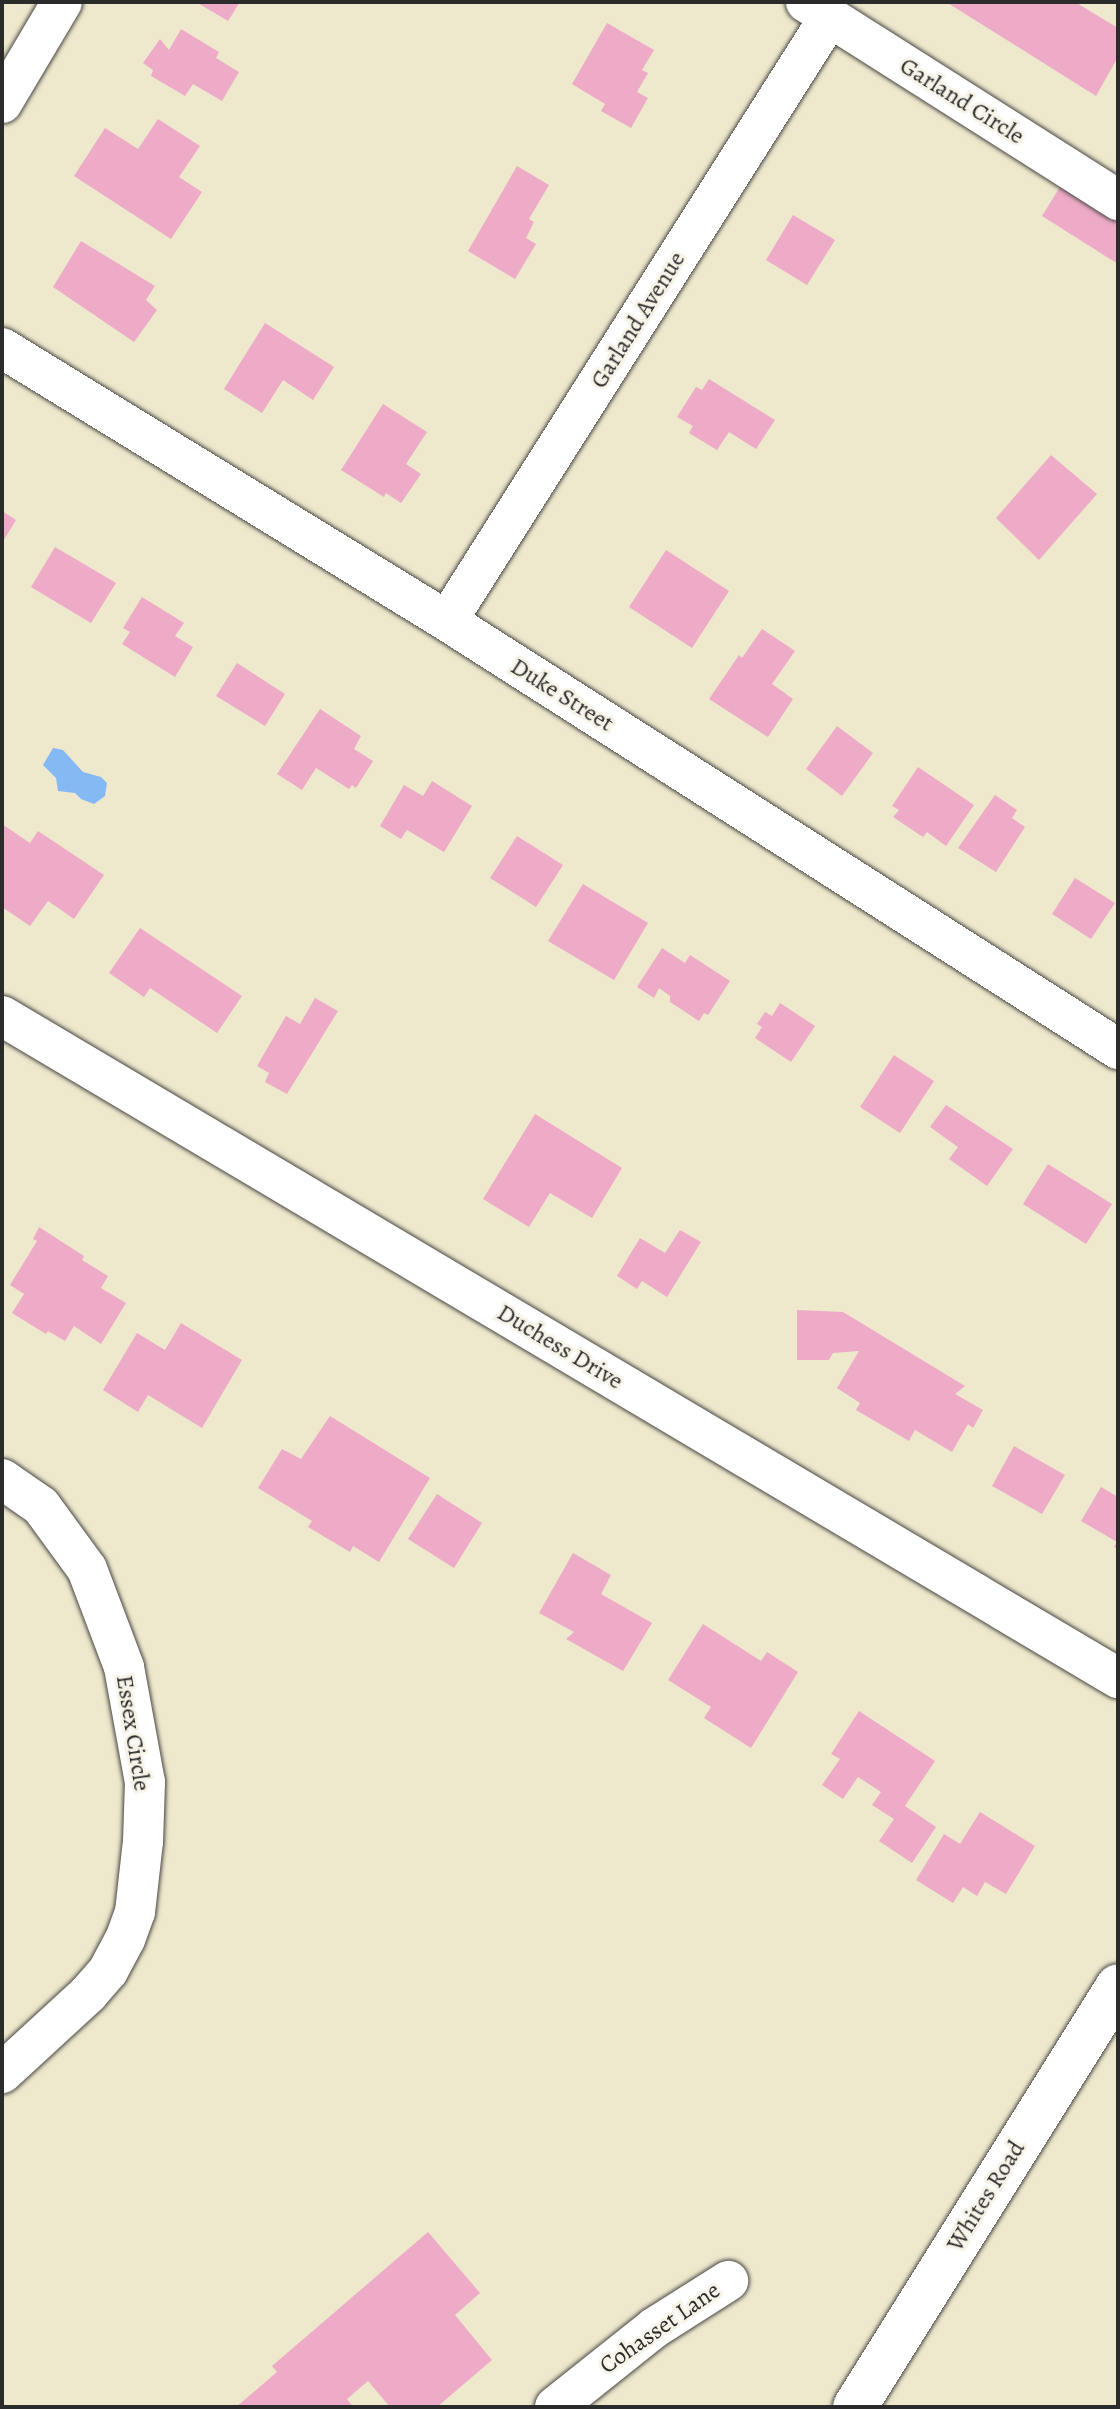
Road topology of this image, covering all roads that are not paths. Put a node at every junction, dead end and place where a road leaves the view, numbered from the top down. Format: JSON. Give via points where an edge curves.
{"nodes":[{"id":1,"x":62,"y":2,"type":"edge"},
{"id":2,"x":818,"y":10,"type":"edge"},
{"id":3,"x":2,"y":103,"type":"edge"},
{"id":4,"x":1118,"y":200,"type":"edge"},
{"id":5,"x":2,"y":348,"type":"edge"},
{"id":6,"x":447,"y":621,"type":"junction"},
{"id":7,"x":2,"y":1016,"type":"edge"},
{"id":8,"x":1118,"y":1049,"type":"edge"},
{"id":9,"x":2,"y":1479,"type":"edge"},
{"id":10,"x":1118,"y":1678,"type":"edge"},
{"id":11,"x":1118,"y":1986,"type":"edge"},
{"id":12,"x":2,"y":2073,"type":"edge"},
{"id":13,"x":728,"y":2281,"type":"dead end"},
{"id":14,"x":555,"y":2407,"type":"edge"},
{"id":15,"x":855,"y":2407,"type":"edge"}],
"edges":[{"from":1,"to":3,"type":"street"},
{"from":2,"to":4,"type":"street","name":"Garland Circle"},
{"from":2,"to":6,"type":"street","name":"Garland Avenue"},
{"from":5,"to":6,"type":"street","name":"Duke Street"},
{"from":6,"to":8,"type":"street","name":"Duke Street"},
{"from":7,"to":10,"type":"street","name":"Duchess Drive"},
{"from":9,"to":12,"type":"street","name":"Essex Circle","via":[[41,1506],[87,1569],[124,1667],[145,1782],[137,1898],[125,1939],[88,1994]]},
{"from":11,"to":15,"type":"street","name":"Whites Road"},
{"from":13,"to":14,"type":"street","name":"Cohasset Lane","via":[[654,2328]]}]}
